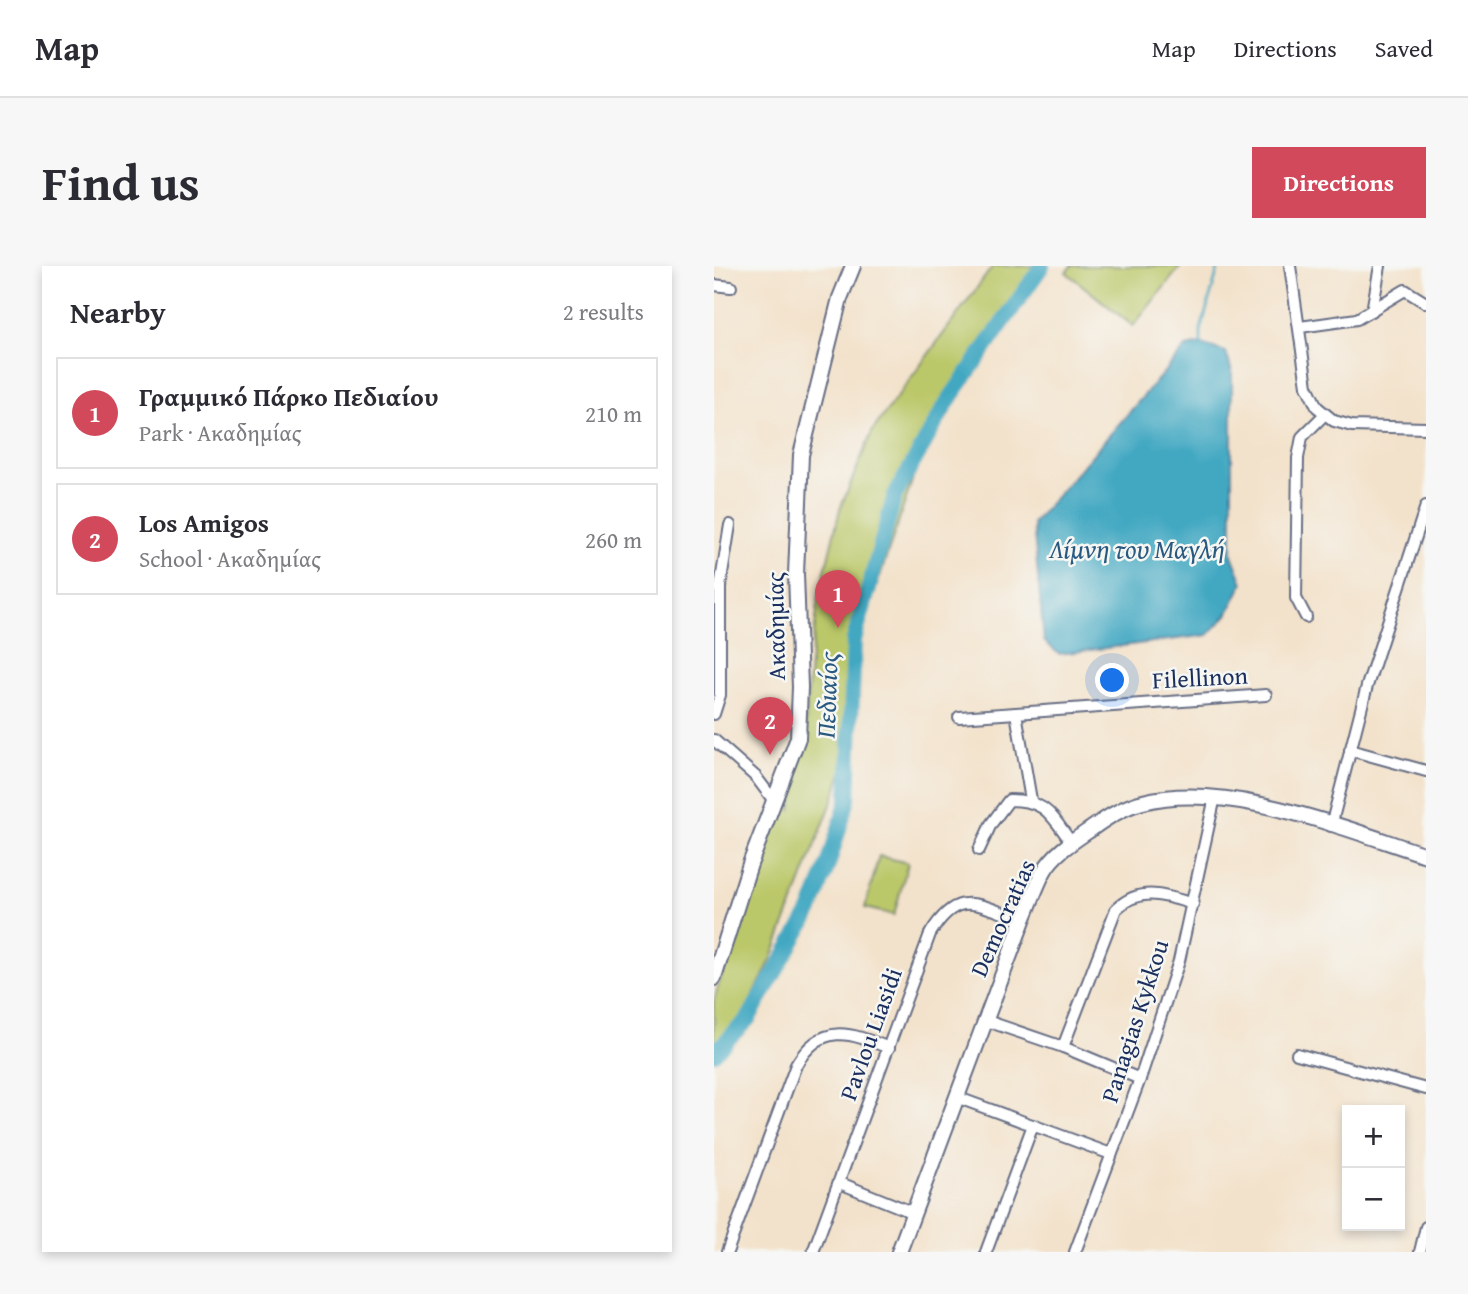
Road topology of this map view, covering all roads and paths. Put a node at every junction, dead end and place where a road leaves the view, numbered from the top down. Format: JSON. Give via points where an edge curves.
{"nodes":[{"id":1,"x":853,"y":266,"type":"edge"},
{"id":2,"x":1290,"y":266,"type":"edge"},
{"id":3,"x":1380,"y":266,"type":"edge"},
{"id":4,"x":714,"y":285,"type":"edge"},
{"id":5,"x":731,"y":287,"type":"dead end"},
{"id":6,"x":1426,"y":303,"type":"edge"},
{"id":7,"x":1372,"y":311,"type":"junction"},
{"id":8,"x":1300,"y":327,"type":"junction"},
{"id":9,"x":1324,"y":415,"type":"junction"},
{"id":10,"x":1426,"y":428,"type":"edge"},
{"id":11,"x":1425,"y":512,"type":"edge"},
{"id":12,"x":730,"y":525,"type":"dead end"},
{"id":13,"x":717,"y":587,"type":"edge"},
{"id":14,"x":1306,"y":617,"type":"dead end"},
{"id":15,"x":1266,"y":695,"type":"dead end"},
{"id":16,"x":1016,"y":713,"type":"junction"},
{"id":17,"x":714,"y":714,"type":"edge"},
{"id":18,"x":959,"y":717,"type":"dead end"},
{"id":19,"x":714,"y":740,"type":"edge"},
{"id":20,"x":1350,"y":750,"type":"junction"},
{"id":21,"x":1426,"y":771,"type":"edge"},
{"id":22,"x":756,"y":777,"type":"junction"},
{"id":23,"x":782,"y":783,"type":"junction"},
{"id":24,"x":1215,"y":797,"type":"junction"},
{"id":25,"x":1031,"y":800,"type":"junction"},
{"id":26,"x":774,"y":801,"type":"junction"},
{"id":27,"x":1331,"y":825,"type":"junction"},
{"id":28,"x":1071,"y":842,"type":"junction"},
{"id":29,"x":979,"y":850,"type":"dead end"},
{"id":30,"x":1426,"y":855,"type":"edge"},
{"id":31,"x":1193,"y":904,"type":"junction"},
{"id":32,"x":1023,"y":920,"type":"junction"},
{"id":33,"x":714,"y":978,"type":"edge"},
{"id":34,"x":984,"y":1020,"type":"junction"},
{"id":35,"x":1063,"y":1047,"type":"junction"},
{"id":36,"x":889,"y":1048,"type":"junction"},
{"id":37,"x":1297,"y":1054,"type":"dead end"},
{"id":38,"x":1140,"y":1079,"type":"junction"},
{"id":39,"x":1426,"y":1089,"type":"edge"},
{"id":40,"x":956,"y":1097,"type":"junction"},
{"id":41,"x":1033,"y":1125,"type":"junction"},
{"id":42,"x":1111,"y":1154,"type":"junction"},
{"id":43,"x":839,"y":1183,"type":"junction"},
{"id":44,"x":914,"y":1213,"type":"junction"},
{"id":45,"x":1426,"y":1227,"type":"edge"},
{"id":46,"x":727,"y":1252,"type":"edge"},
{"id":47,"x":813,"y":1252,"type":"edge"},
{"id":48,"x":899,"y":1252,"type":"edge"},
{"id":49,"x":986,"y":1252,"type":"edge"},
{"id":50,"x":1075,"y":1252,"type":"edge"},
{"id":51,"x":1420,"y":1252,"type":"edge"}],
"edges":[{"from":1,"to":23,"type":"street","name":"Ακαδημίας","via":[[840,298],[800,455],[796,574],[800,717],[798,738]]},
{"from":2,"to":8,"type":"street"},
{"from":3,"to":7,"type":"street"},
{"from":4,"to":5,"type":"street"},
{"from":6,"to":7,"type":"street","via":[[1405,290]]},
{"from":7,"to":8,"type":"street","via":[[1350,322]]},
{"from":8,"to":9,"type":"street","via":[[1307,386]]},
{"from":9,"to":10,"type":"street","via":[[1352,426]]},
{"from":9,"to":14,"type":"street","via":[[1302,437],[1298,457],[1296,598]]},
{"from":11,"to":20,"type":"street"},
{"from":12,"to":13,"type":"street"},
{"from":13,"to":17,"type":"street","via":[[720,695]]},
{"from":15,"to":16,"type":"street","name":"Filellinon"},
{"from":16,"to":18,"type":"street","name":"Filellinon"},
{"from":16,"to":25,"type":"street"},
{"from":19,"to":22,"type":"street"},
{"from":20,"to":21,"type":"street"},
{"from":20,"to":27,"type":"street"},
{"from":22,"to":23,"type":"street"},
{"from":22,"to":26,"type":"street"},
{"from":23,"to":26,"type":"street","name":"Ακαδημίας"},
{"from":24,"to":27,"type":"street","name":"Democratias"},
{"from":24,"to":28,"type":"street","name":"Democratias","via":[[1182,795],[1139,802]]},
{"from":24,"to":31,"type":"street","name":"Panagias Kykkou"},
{"from":25,"to":28,"type":"street","via":[[1047,810]]},
{"from":25,"to":29,"type":"street","via":[[1009,800]]},
{"from":26,"to":33,"type":"street","name":"Ακαδημίας"},
{"from":27,"to":30,"type":"street","name":"Democratias"},
{"from":28,"to":32,"type":"street","name":"Democratias","via":[[1045,869]]},
{"from":31,"to":35,"type":"street","via":[[1142,893],[1116,909]]},
{"from":31,"to":38,"type":"street","name":"Panagias Kykkou"},
{"from":32,"to":34,"type":"street","name":"Democratias"},
{"from":32,"to":36,"type":"street","name":"Pavlou Liasidi","via":[[970,903],[950,907],[930,934]]},
{"from":34,"to":35,"type":"street"},
{"from":34,"to":40,"type":"street","name":"Democratias"},
{"from":35,"to":38,"type":"street"},
{"from":36,"to":43,"type":"street","name":"Pavlou Liasidi"},
{"from":36,"to":46,"type":"street","via":[[845,1034],[831,1034],[810,1044],[796,1065]]},
{"from":37,"to":39,"type":"street"},
{"from":38,"to":42,"type":"street","name":"Panagias Kykkou"},
{"from":40,"to":41,"type":"street"},
{"from":40,"to":44,"type":"street","name":"Democratias"},
{"from":41,"to":42,"type":"street"},
{"from":41,"to":49,"type":"street"},
{"from":42,"to":50,"type":"street","name":"Panagias Kykkou"},
{"from":43,"to":44,"type":"street"},
{"from":43,"to":47,"type":"street","name":"Pavlou Liasidi"},
{"from":44,"to":48,"type":"street","name":"Democratias"},
{"from":45,"to":51,"type":"street"}]}
